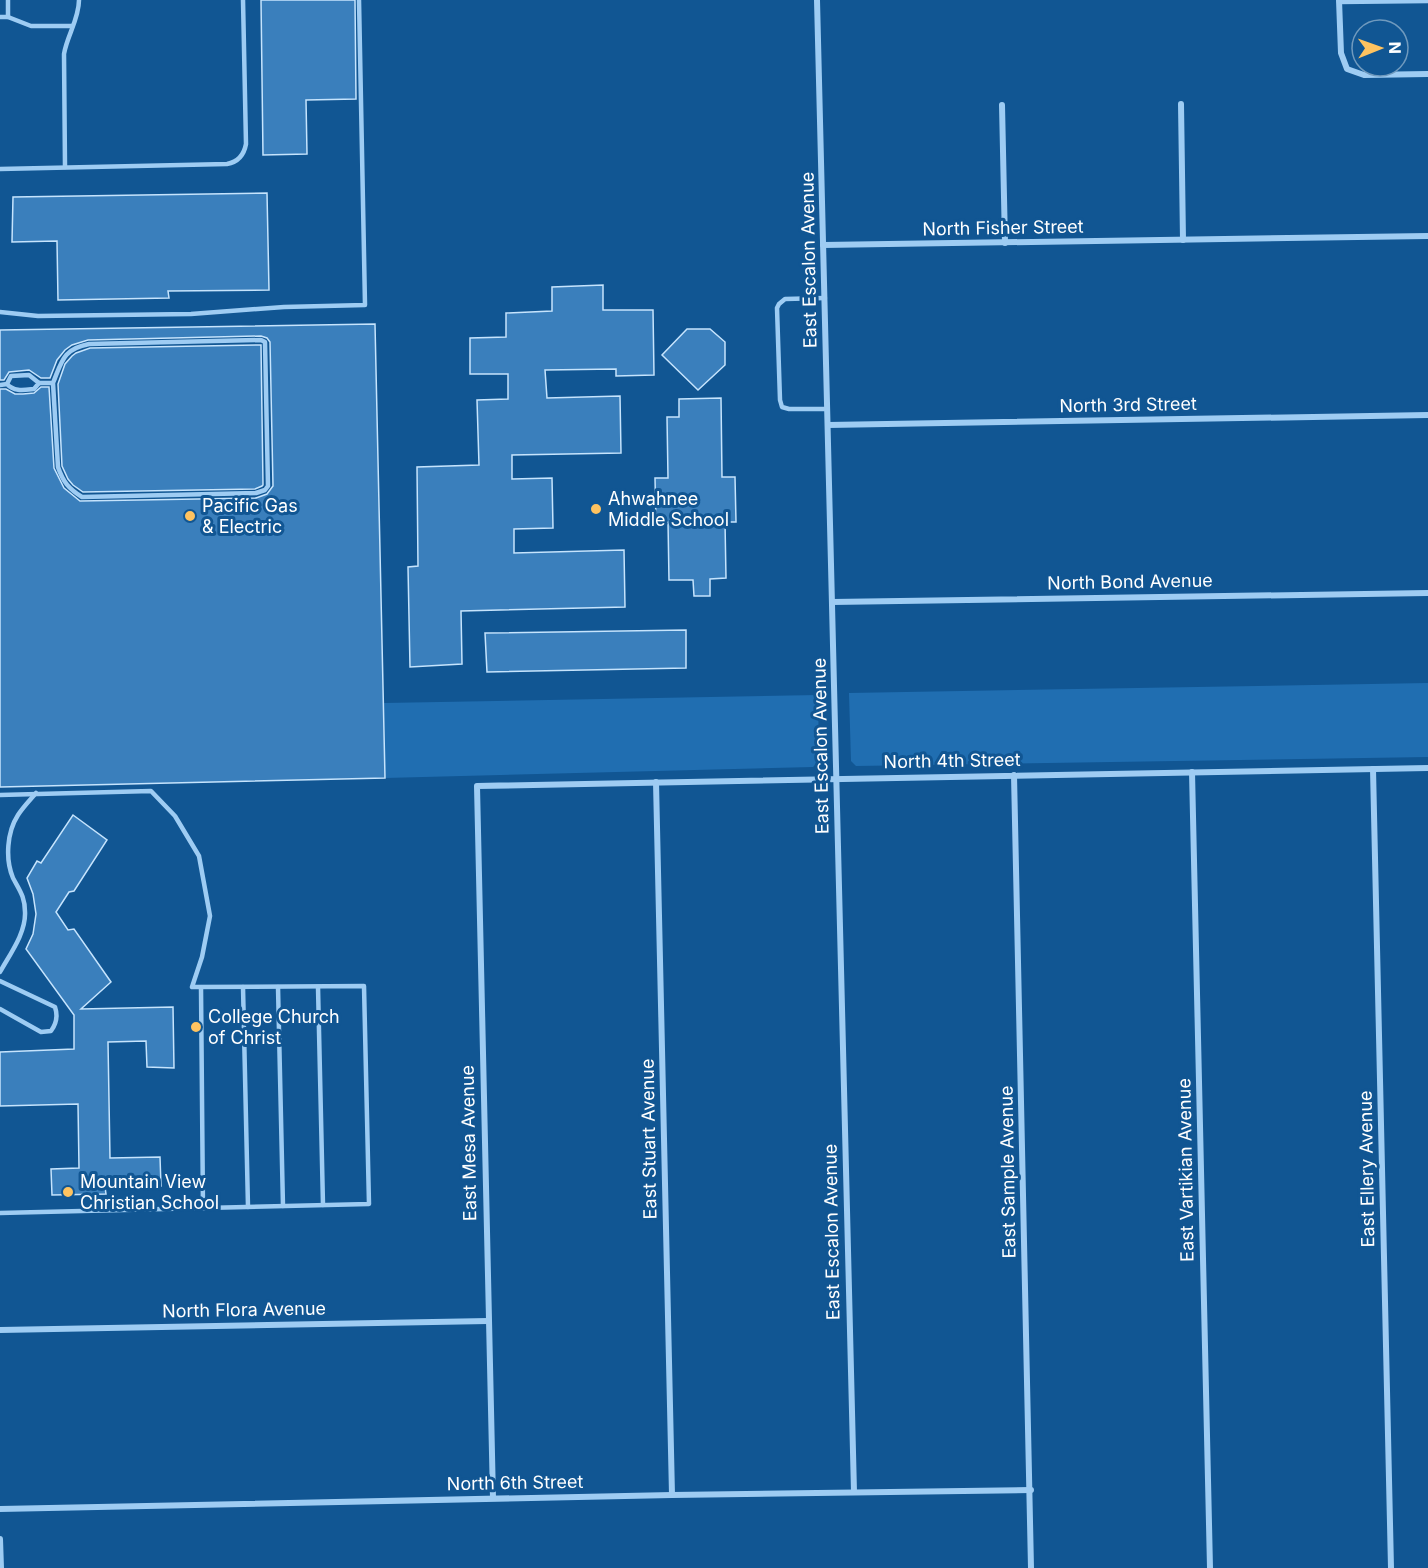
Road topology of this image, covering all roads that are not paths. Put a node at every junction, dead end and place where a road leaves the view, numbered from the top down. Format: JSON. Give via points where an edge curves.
{"nodes":[{"id":1,"x":8,"y":0,"type":"edge"},
{"id":2,"x":79,"y":0,"type":"edge"},
{"id":3,"x":243,"y":0,"type":"edge"},
{"id":4,"x":359,"y":0,"type":"edge"},
{"id":5,"x":817,"y":0,"type":"edge"},
{"id":6,"x":1339,"y":1,"type":"edge"},
{"id":7,"x":1428,"y":1,"type":"edge"},
{"id":8,"x":0,"y":17,"type":"edge"},
{"id":9,"x":9,"y":17,"type":"junction"},
{"id":10,"x":72,"y":26,"type":"junction"},
{"id":11,"x":1428,"y":74,"type":"edge"},
{"id":12,"x":1181,"y":104,"type":"dead end"},
{"id":13,"x":1002,"y":105,"type":"dead end"},
{"id":14,"x":65,"y":168,"type":"junction"},
{"id":15,"x":0,"y":169,"type":"edge"},
{"id":16,"x":1428,"y":236,"type":"edge"},
{"id":17,"x":1183,"y":240,"type":"junction"},
{"id":18,"x":1005,"y":243,"type":"junction"},
{"id":19,"x":823,"y":246,"type":"junction"},
{"id":20,"x":825,"y":298,"type":"junction"},
{"id":21,"x":0,"y":312,"type":"edge"},
{"id":22,"x":39,"y":383,"type":"junction"},
{"id":23,"x":53,"y":383,"type":"junction"},
{"id":24,"x":7,"y":384,"type":"junction"},
{"id":25,"x":0,"y":385,"type":"edge"},
{"id":26,"x":827,"y":409,"type":"junction"},
{"id":27,"x":1428,"y":415,"type":"edge"},
{"id":28,"x":828,"y":425,"type":"junction"},
{"id":29,"x":1428,"y":593,"type":"edge"},
{"id":30,"x":832,"y":602,"type":"junction"},
{"id":31,"x":1428,"y":768,"type":"edge"},
{"id":32,"x":1373,"y":769,"type":"junction"},
{"id":33,"x":1192,"y":772,"type":"junction"},
{"id":34,"x":1014,"y":775,"type":"junction"},
{"id":35,"x":836,"y":778,"type":"junction"},
{"id":36,"x":656,"y":782,"type":"junction"},
{"id":37,"x":477,"y":786,"type":"joint"},
{"id":38,"x":36,"y":794,"type":"junction"},
{"id":39,"x":0,"y":795,"type":"edge"},
{"id":40,"x":0,"y":972,"type":"edge"},
{"id":41,"x":0,"y":981,"type":"edge"},
{"id":42,"x":243,"y":987,"type":"junction"},
{"id":43,"x":278,"y":987,"type":"junction"},
{"id":44,"x":318,"y":987,"type":"junction"},
{"id":45,"x":201,"y":988,"type":"junction"},
{"id":46,"x":0,"y":1009,"type":"edge"},
{"id":47,"x":323,"y":1205,"type":"junction"},
{"id":48,"x":283,"y":1206,"type":"junction"},
{"id":49,"x":248,"y":1207,"type":"junction"},
{"id":50,"x":203,"y":1208,"type":"junction"},
{"id":51,"x":0,"y":1213,"type":"edge"},
{"id":52,"x":488,"y":1321,"type":"junction"},
{"id":53,"x":0,"y":1330,"type":"edge"},
{"id":54,"x":1031,"y":1490,"type":"junction"},
{"id":55,"x":854,"y":1492,"type":"junction"},
{"id":56,"x":672,"y":1495,"type":"junction"},
{"id":57,"x":493,"y":1498,"type":"junction"},
{"id":58,"x":0,"y":1509,"type":"edge"},
{"id":59,"x":0,"y":1539,"type":"edge"},
{"id":60,"x":1,"y":1568,"type":"edge"},
{"id":61,"x":1032,"y":1568,"type":"edge"},
{"id":62,"x":1210,"y":1568,"type":"edge"},
{"id":63,"x":1391,"y":1568,"type":"edge"}],
"edges":[{"from":1,"to":9,"type":"lane"},
{"from":2,"to":10,"type":"lane"},
{"from":3,"to":14,"type":"lane","via":[[243,154],[227,164]]},
{"from":4,"to":21,"type":"lane","via":[[365,305],[285,306],[191,314],[38,316]]},
{"from":5,"to":19,"type":"street","name":"East Escalon Avenue"},
{"from":6,"to":7,"type":"lane"},
{"from":6,"to":11,"type":"street","via":[[1341,53],[1347,69],[1364,75]]},
{"from":8,"to":9,"type":"lane"},
{"from":9,"to":10,"type":"lane","via":[[31,26]]},
{"from":10,"to":14,"type":"lane","via":[[64,54]]},
{"from":12,"to":17,"type":"street"},
{"from":13,"to":18,"type":"street"},
{"from":14,"to":15,"type":"lane"},
{"from":16,"to":17,"type":"street","name":"North Fisher Street"},
{"from":17,"to":18,"type":"street","name":"North Fisher Street"},
{"from":18,"to":19,"type":"street","name":"North Fisher Street"},
{"from":19,"to":20,"type":"street","name":"East Escalon Avenue"},
{"from":20,"to":26,"type":"street","name":"East Escalon Avenue"},
{"from":20,"to":26,"type":"lane","via":[[785,299],[777,308],[782,406]]},
{"from":22,"to":23,"type":"lane"},
{"from":22,"to":24,"type":"lane","via":[[34,389],[23,390],[11,389]]},
{"from":22,"to":24,"type":"lane","via":[[29,375],[11,376]]},
{"from":23,"to":23,"type":"lane","via":[[63,358],[82,345],[261,340],[265,342],[268,486],[256,493],[82,497],[62,480],[58,467]]},
{"from":24,"to":25,"type":"lane"},
{"from":26,"to":28,"type":"street","name":"East Escalon Avenue"},
{"from":27,"to":28,"type":"street","name":"North 3rd Street"},
{"from":28,"to":30,"type":"street","name":"East Escalon Avenue"},
{"from":29,"to":30,"type":"street","name":"North Bond Avenue"},
{"from":30,"to":35,"type":"street","name":"East Escalon Avenue"},
{"from":31,"to":32,"type":"street","name":"North 4th Street"},
{"from":32,"to":33,"type":"street","name":"North 4th Street"},
{"from":32,"to":63,"type":"street","name":"East Ellery Avenue"},
{"from":33,"to":34,"type":"street","name":"North 4th Street"},
{"from":33,"to":62,"type":"street","name":"East Vartikian Avenue"},
{"from":34,"to":35,"type":"street","name":"North 4th Street"},
{"from":34,"to":54,"type":"street","name":"East Sample Avenue"},
{"from":35,"to":36,"type":"street","name":"North 4th Street"},
{"from":35,"to":55,"type":"street","name":"East Escalon Avenue"},
{"from":36,"to":37,"type":"street","name":"North 4th Street"},
{"from":36,"to":56,"type":"street","name":"East Stuart Avenue"},
{"from":37,"to":52,"type":"street","name":"East Mesa Avenue"},
{"from":38,"to":39,"type":"lane"},
{"from":38,"to":40,"type":"lane","via":[[17,816],[9,839],[12,875],[24,898],[26,915],[23,929]]},
{"from":38,"to":45,"type":"lane","via":[[151,791],[175,816],[199,856],[210,916],[192,987]]},
{"from":41,"to":46,"type":"lane","via":[[55,1006],[56,1023],[51,1030],[41,1032]]},
{"from":42,"to":43,"type":"lane"},
{"from":42,"to":45,"type":"lane"},
{"from":42,"to":49,"type":"lane"},
{"from":43,"to":44,"type":"lane"},
{"from":43,"to":48,"type":"lane"},
{"from":44,"to":47,"type":"lane"},
{"from":44,"to":47,"type":"lane","via":[[364,987],[369,1204]]},
{"from":45,"to":50,"type":"lane"},
{"from":47,"to":48,"type":"lane"},
{"from":48,"to":49,"type":"lane"},
{"from":49,"to":50,"type":"lane"},
{"from":50,"to":51,"type":"lane"},
{"from":52,"to":53,"type":"street","name":"North Flora Avenue"},
{"from":52,"to":57,"type":"street","name":"East Mesa Avenue"},
{"from":54,"to":55,"type":"street","name":"North 6th Street"},
{"from":54,"to":61,"type":"street","name":"East Sample Avenue"},
{"from":55,"to":56,"type":"street","name":"North 6th Street"},
{"from":56,"to":57,"type":"street","name":"North 6th Street"},
{"from":57,"to":58,"type":"street","name":"North 6th Street"},
{"from":59,"to":60,"type":"street"}]}
